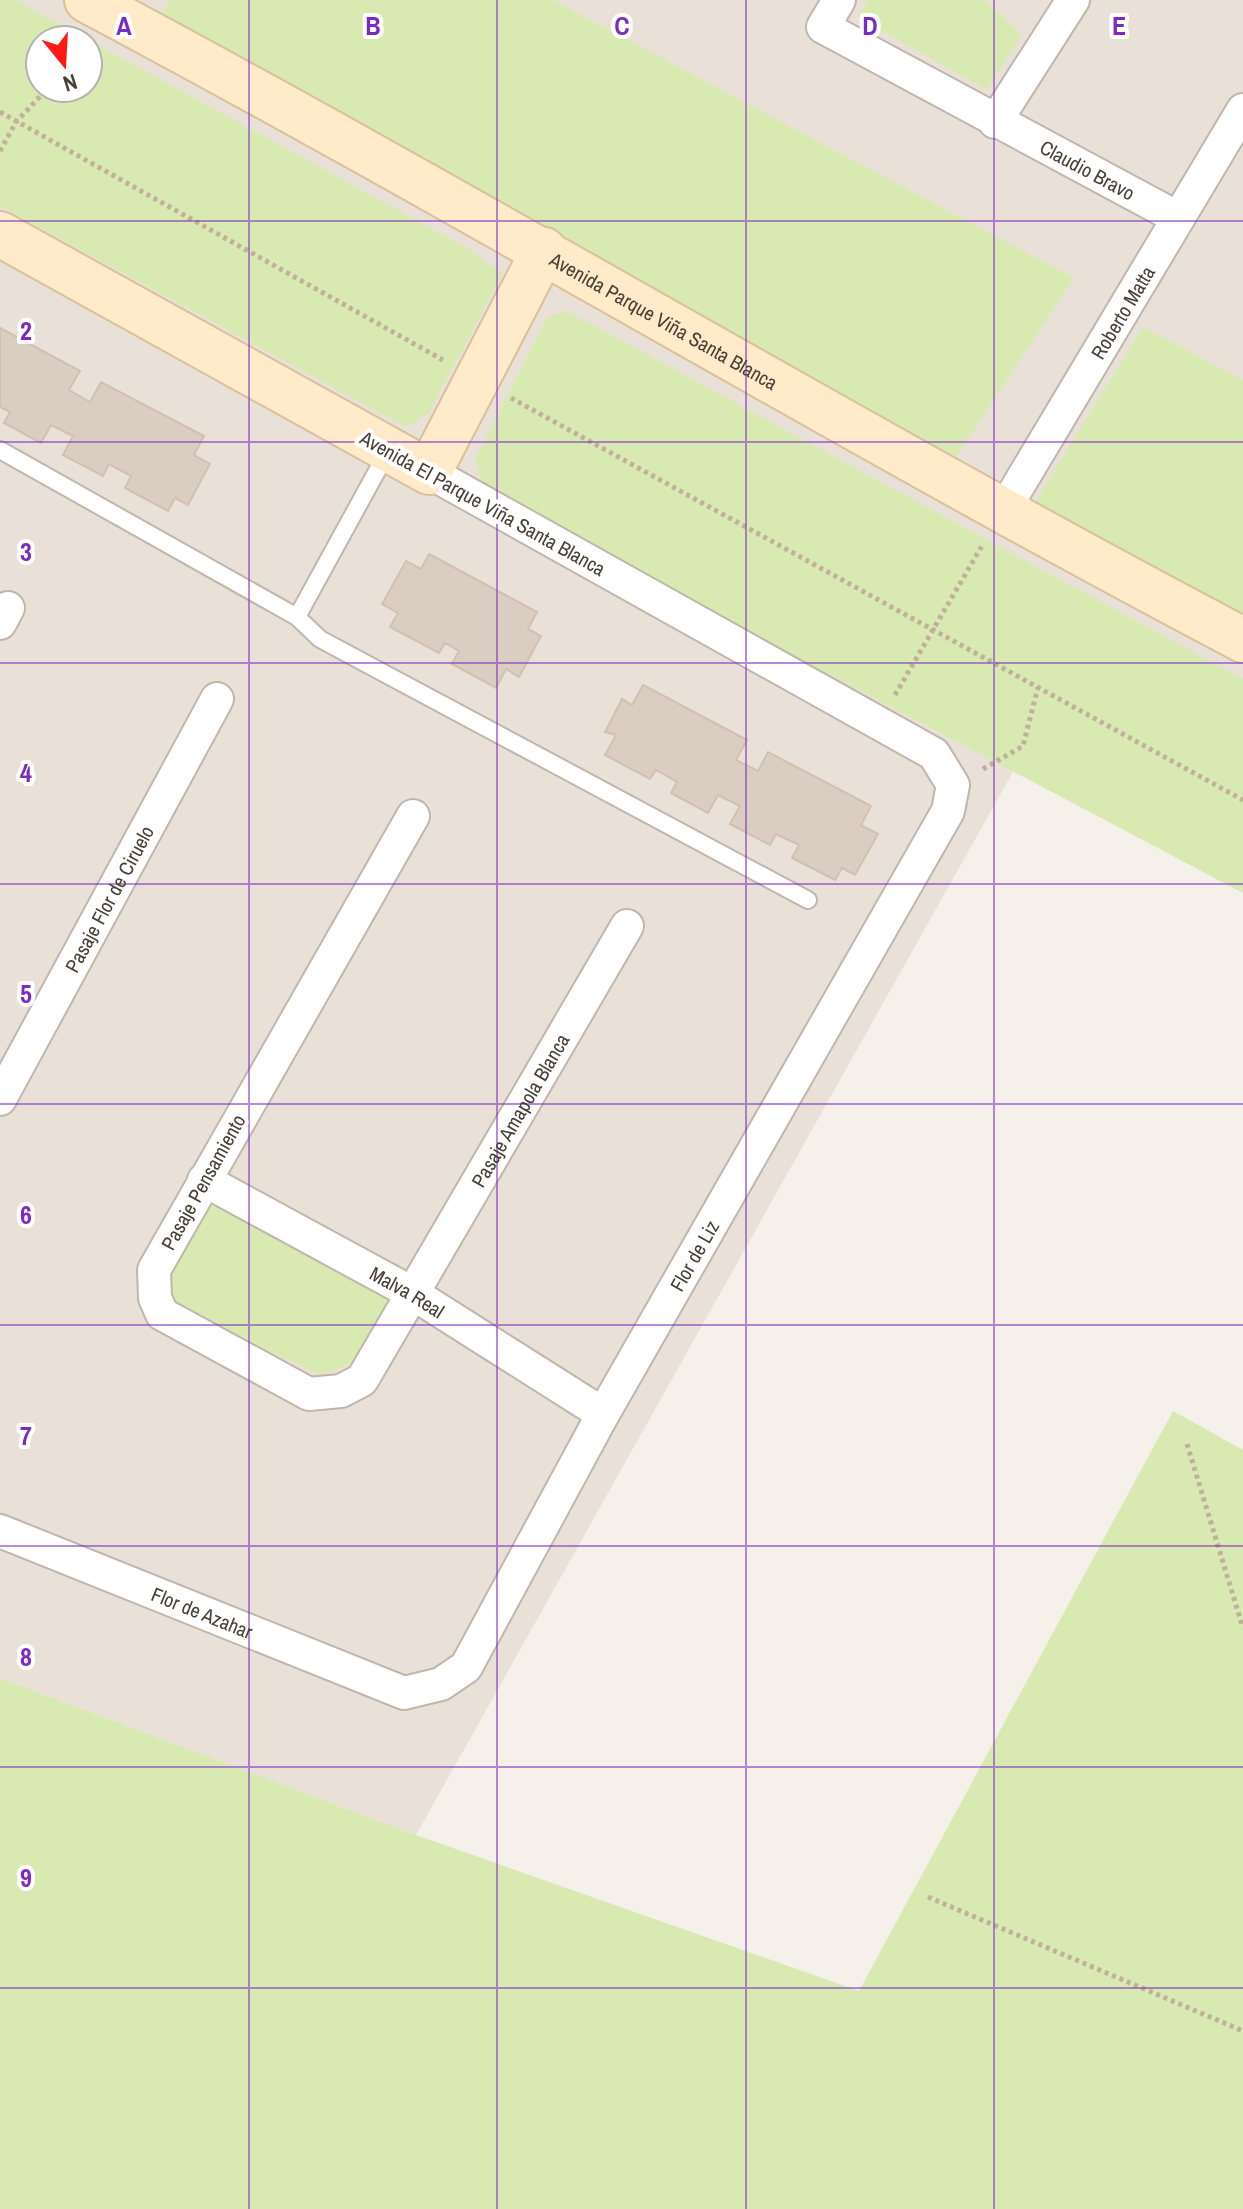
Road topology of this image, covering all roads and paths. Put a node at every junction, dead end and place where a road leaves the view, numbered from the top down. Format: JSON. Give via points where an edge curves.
{"nodes":[{"id":1,"x":839,"y":0,"type":"edge"},
{"id":2,"x":1073,"y":0,"type":"edge"},
{"id":3,"x":110,"y":5,"type":"edge"},
{"id":4,"x":33,"y":104,"type":"edge"},
{"id":5,"x":1243,"y":110,"type":"edge"},
{"id":6,"x":0,"y":112,"type":"edge"},
{"id":7,"x":16,"y":122,"type":"junction"},
{"id":8,"x":995,"y":122,"type":"junction"},
{"id":9,"x":0,"y":151,"type":"edge"},
{"id":10,"x":1178,"y":218,"type":"junction"},
{"id":11,"x":0,"y":234,"type":"edge"},
{"id":12,"x":544,"y":250,"type":"junction"},
{"id":13,"x":477,"y":380,"type":"junction"},
{"id":14,"x":388,"y":449,"type":"junction"},
{"id":15,"x":0,"y":450,"type":"edge"},
{"id":16,"x":429,"y":472,"type":"junction"},
{"id":17,"x":1002,"y":513,"type":"junction"},
{"id":18,"x":297,"y":617,"type":"junction"},
{"id":19,"x":934,"y":628,"type":"junction"},
{"id":20,"x":1243,"y":640,"type":"edge"},
{"id":21,"x":1038,"y":687,"type":"junction"},
{"id":22,"x":217,"y":699,"type":"dead end"},
{"id":23,"x":878,"y":723,"type":"junction"},
{"id":24,"x":953,"y":785,"type":"junction"},
{"id":25,"x":1243,"y":800,"type":"edge"},
{"id":26,"x":413,"y":816,"type":"dead end"},
{"id":27,"x":808,"y":900,"type":"dead end"},
{"id":28,"x":627,"y":926,"type":"dead end"},
{"id":29,"x":0,"y":1099,"type":"edge"},
{"id":30,"x":204,"y":1180,"type":"junction"},
{"id":31,"x":412,"y":1293,"type":"junction"},
{"id":32,"x":603,"y":1414,"type":"junction"},
{"id":33,"x":1187,"y":1444,"type":"dead end"},
{"id":34,"x":0,"y":1531,"type":"edge"},
{"id":35,"x":1243,"y":1628,"type":"edge"},
{"id":36,"x":404,"y":1693,"type":"joint"},
{"id":37,"x":928,"y":1897,"type":"dead end"},
{"id":38,"x":1243,"y":2031,"type":"edge"}],
"edges":[{"from":1,"to":8,"type":"street","name":"Claudio Bravo","via":[[823,27]]},
{"from":2,"to":8,"type":"street"},
{"from":3,"to":12,"type":"street","name":"Avenida Parque Viña Santa Blanca"},
{"from":4,"to":7,"type":"path"},
{"from":5,"to":10,"type":"street","name":"Roberto Matta"},
{"from":6,"to":7,"type":"path"},
{"from":7,"to":9,"type":"path"},
{"from":7,"to":13,"type":"path"},
{"from":8,"to":10,"type":"street","name":"Claudio Bravo"},
{"from":10,"to":17,"type":"street","name":"Roberto Matta"},
{"from":11,"to":14,"type":"street","name":"Avenida El Parque Viña Santa Blanca"},
{"from":12,"to":13,"type":"street"},
{"from":12,"to":17,"type":"street","name":"Avenida Parque Viña Santa Blanca"},
{"from":13,"to":16,"type":"street"},
{"from":13,"to":19,"type":"path"},
{"from":14,"to":16,"type":"street","name":"Avenida El Parque Viña Santa Blanca"},
{"from":14,"to":18,"type":"lane"},
{"from":15,"to":18,"type":"lane"},
{"from":16,"to":23,"type":"street","name":"Avenida El Parque Viña Santa Blanca"},
{"from":17,"to":19,"type":"path"},
{"from":17,"to":20,"type":"street","name":"Avenida Parque Viña Santa Blanca"},
{"from":18,"to":27,"type":"lane","via":[[320,639]]},
{"from":19,"to":21,"type":"path"},
{"from":19,"to":23,"type":"path"},
{"from":21,"to":24,"type":"path","via":[[1023,746]]},
{"from":21,"to":25,"type":"path"},
{"from":22,"to":29,"type":"street","name":"Pasaje Flor de Ciruelo"},
{"from":23,"to":24,"type":"street","name":"Avenida El Parque Viña Santa Blanca","via":[[934,754]]},
{"from":24,"to":32,"type":"street","name":"Flor de Liz","via":[[948,811]]},
{"from":26,"to":30,"type":"street","name":"Pasaje Pensamiento"},
{"from":28,"to":31,"type":"street","name":"Pasaje Amapola Blanca"},
{"from":30,"to":31,"type":"street","name":"Malva Real"},
{"from":30,"to":31,"type":"street","name":"Pasaje Pensamiento","via":[[154,1270],[155,1298],[162,1314],[309,1394],[341,1391],[362,1380]]},
{"from":31,"to":32,"type":"street","name":"Malva Real"},
{"from":32,"to":36,"type":"street","name":"Flor de Liz","via":[[466,1667],[441,1684]]},
{"from":33,"to":35,"type":"path"},
{"from":34,"to":36,"type":"street","name":"Flor de Azahar"},
{"from":37,"to":38,"type":"path"}]}
